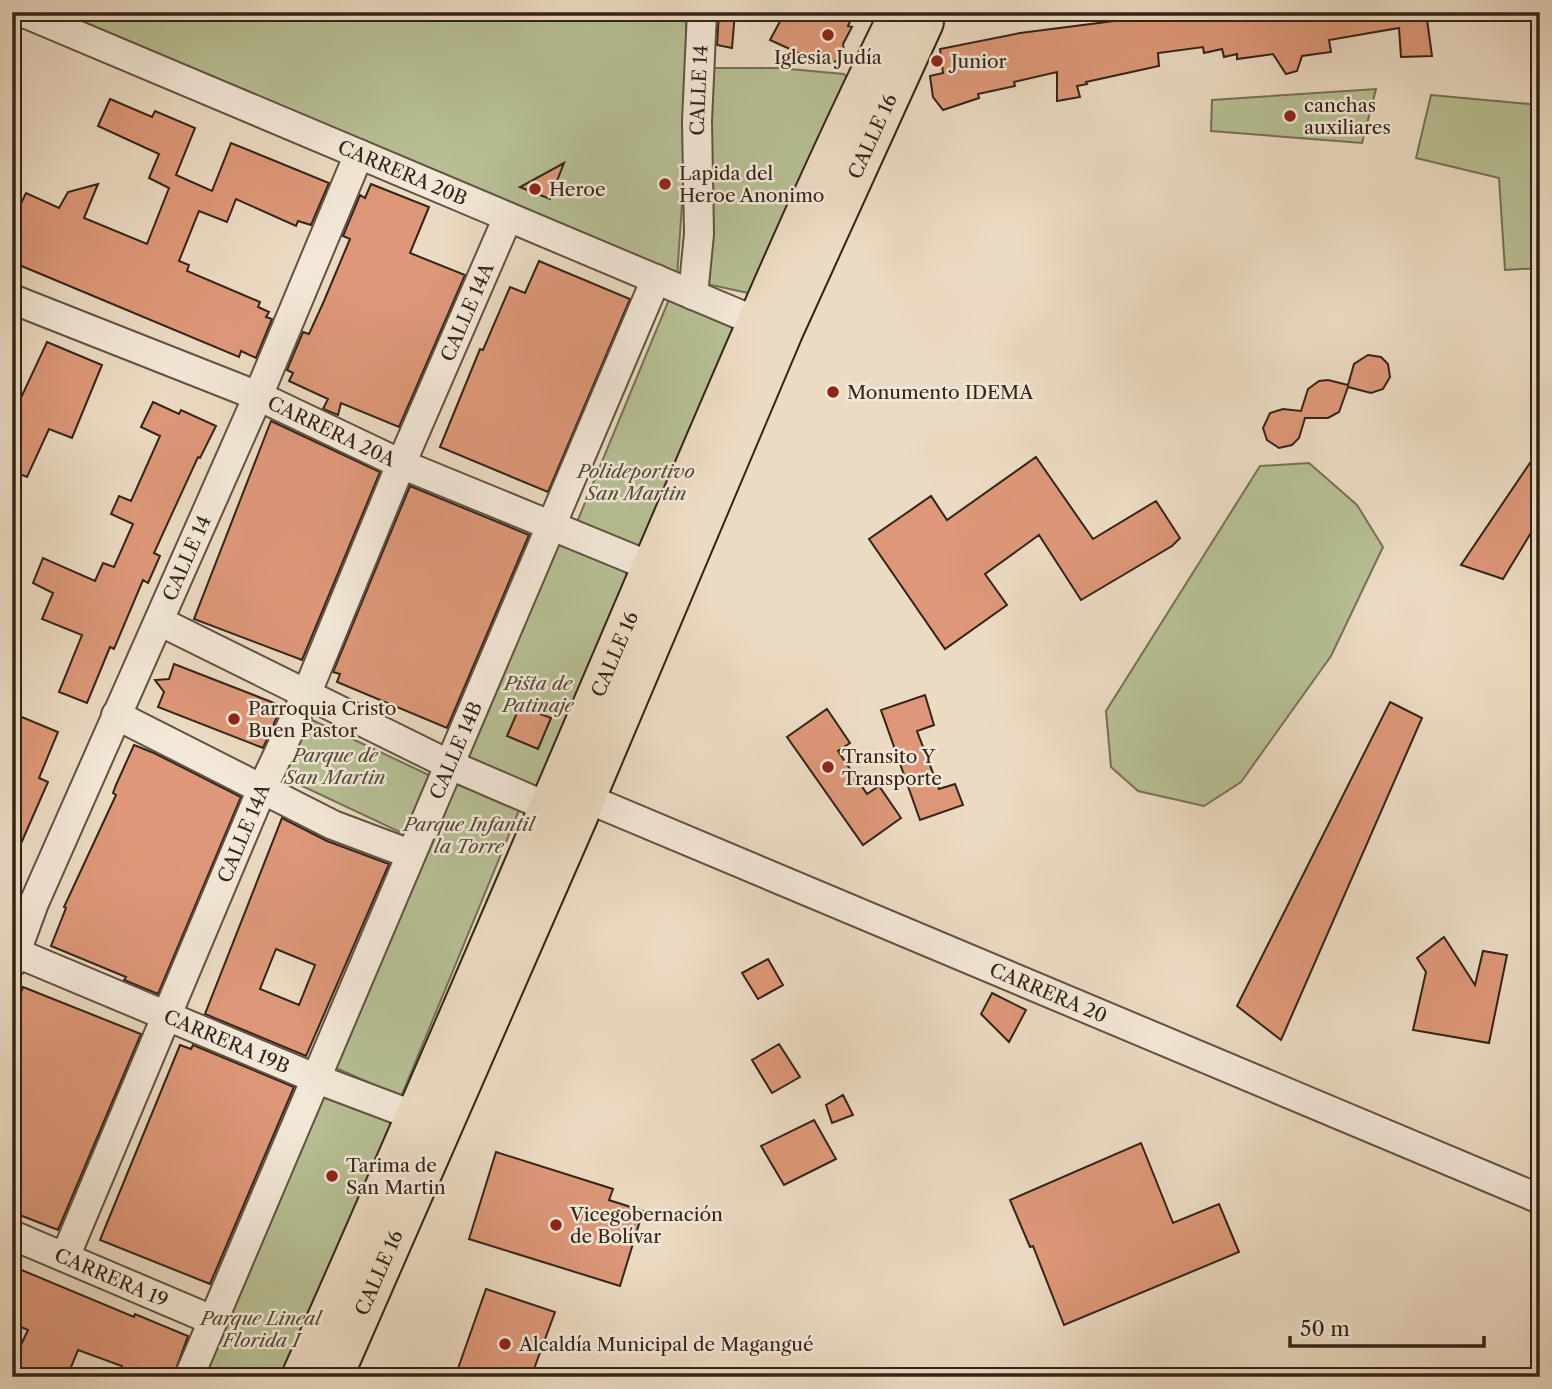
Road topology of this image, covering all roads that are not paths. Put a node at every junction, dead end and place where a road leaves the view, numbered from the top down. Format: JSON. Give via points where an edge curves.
{"nodes":[{"id":1,"x":22,"y":12,"type":"edge"},
{"id":2,"x":702,"y":12,"type":"edge"},
{"id":3,"x":900,"y":12,"type":"edge"},
{"id":4,"x":924,"y":12,"type":"edge"},
{"id":5,"x":359,"y":154,"type":"junction"},
{"id":6,"x":508,"y":217,"type":"junction"},
{"id":7,"x":656,"y":279,"type":"junction"},
{"id":8,"x":693,"y":295,"type":"junction"},
{"id":9,"x":12,"y":299,"type":"edge"},
{"id":10,"x":769,"y":327,"type":"junction"},
{"id":11,"x":258,"y":396,"type":"junction"},
{"id":12,"x":401,"y":464,"type":"junction"},
{"id":13,"x":551,"y":527,"type":"junction"},
{"id":14,"x":652,"y":567,"type":"junction"},
{"id":15,"x":159,"y":621,"type":"junction"},
{"id":16,"x":306,"y":695,"type":"junction"},
{"id":17,"x":116,"y":715,"type":"junction"},
{"id":18,"x":448,"y":764,"type":"junction"},
{"id":19,"x":262,"y":789,"type":"junction"},
{"id":20,"x":567,"y":802,"type":"junction"},
{"id":21,"x":411,"y":855,"type":"junction"},
{"id":22,"x":14,"y":955,"type":"edge"},
{"id":23,"x":166,"y":1016,"type":"junction"},
{"id":24,"x":317,"y":1079,"type":"junction"},
{"id":25,"x":430,"y":1122,"type":"junction"},
{"id":26,"x":1540,"y":1199,"type":"edge"},
{"id":27,"x":12,"y":1235,"type":"edge"},
{"id":28,"x":65,"y":1257,"type":"junction"},
{"id":29,"x":212,"y":1320,"type":"junction"},
{"id":30,"x":189,"y":1377,"type":"edge"},
{"id":31,"x":301,"y":1377,"type":"edge"},
{"id":32,"x":333,"y":1377,"type":"edge"}],
"edges":[{"from":1,"to":5,"type":"street","name":"CARRERA 20B"},
{"from":2,"to":8,"type":"street","name":"CALLE 14","via":[[697,121],[699,234]]},
{"from":3,"to":10,"type":"highway","name":"CALLE 16","via":[[867,78]]},
{"from":4,"to":10,"type":"highway","name":"CALLE 16","via":[[924,22]]},
{"from":5,"to":6,"type":"street","name":"CARRERA 20B"},
{"from":5,"to":11,"type":"street","name":"CALLE 14"},
{"from":6,"to":7,"type":"street","name":"CARRERA 20B"},
{"from":6,"to":12,"type":"street","name":"CALLE 14A"},
{"from":7,"to":8,"type":"street","name":"CARRERA 20B"},
{"from":7,"to":13,"type":"street","name":"CALLE 14B"},
{"from":8,"to":10,"type":"street","name":"CARRERA 20B"},
{"from":9,"to":11,"type":"street","name":"CARRERA 20A"},
{"from":10,"to":14,"type":"highway","name":"CALLE 16"},
{"from":10,"to":20,"type":"highway","name":"CALLE 16"},
{"from":11,"to":12,"type":"street","name":"CARRERA 20A"},
{"from":11,"to":15,"type":"street","name":"CALLE 14"},
{"from":12,"to":13,"type":"street","name":"CARRERA 20A"},
{"from":12,"to":16,"type":"street","name":"CALLE 14A"},
{"from":13,"to":14,"type":"street","name":"CARRERA 20A"},
{"from":13,"to":18,"type":"street","name":"CALLE 14B"},
{"from":14,"to":20,"type":"highway","name":"CALLE 16"},
{"from":15,"to":16,"type":"street"},
{"from":15,"to":17,"type":"street","name":"CALLE 14"},
{"from":16,"to":18,"type":"street"},
{"from":16,"to":19,"type":"street","name":"CALLE 14A"},
{"from":17,"to":19,"type":"street"},
{"from":17,"to":22,"type":"street","name":"CALLE 14"},
{"from":18,"to":20,"type":"street"},
{"from":18,"to":21,"type":"street","name":"CALLE 14B"},
{"from":19,"to":21,"type":"street","via":[[333,825]]},
{"from":19,"to":23,"type":"street","name":"CALLE 14A"},
{"from":20,"to":25,"type":"highway","name":"CALLE 16"},
{"from":20,"to":26,"type":"street","name":"CARRERA 20"},
{"from":21,"to":24,"type":"street","name":"CALLE 14B"},
{"from":22,"to":23,"type":"street","name":"CARRERA 19B"},
{"from":23,"to":24,"type":"street","name":"CARRERA 19B"},
{"from":23,"to":28,"type":"street","name":"CALLE 14A"},
{"from":24,"to":25,"type":"street","name":"CARRERA 19B"},
{"from":24,"to":29,"type":"street","name":"CALLE 14B"},
{"from":25,"to":31,"type":"highway","name":"CALLE 16"},
{"from":25,"to":32,"type":"highway","name":"CALLE 16"},
{"from":27,"to":28,"type":"street","name":"CARRERA 19"},
{"from":28,"to":29,"type":"street","name":"CARRERA 19"},
{"from":29,"to":30,"type":"street","name":"CALLE 14B"}]}
